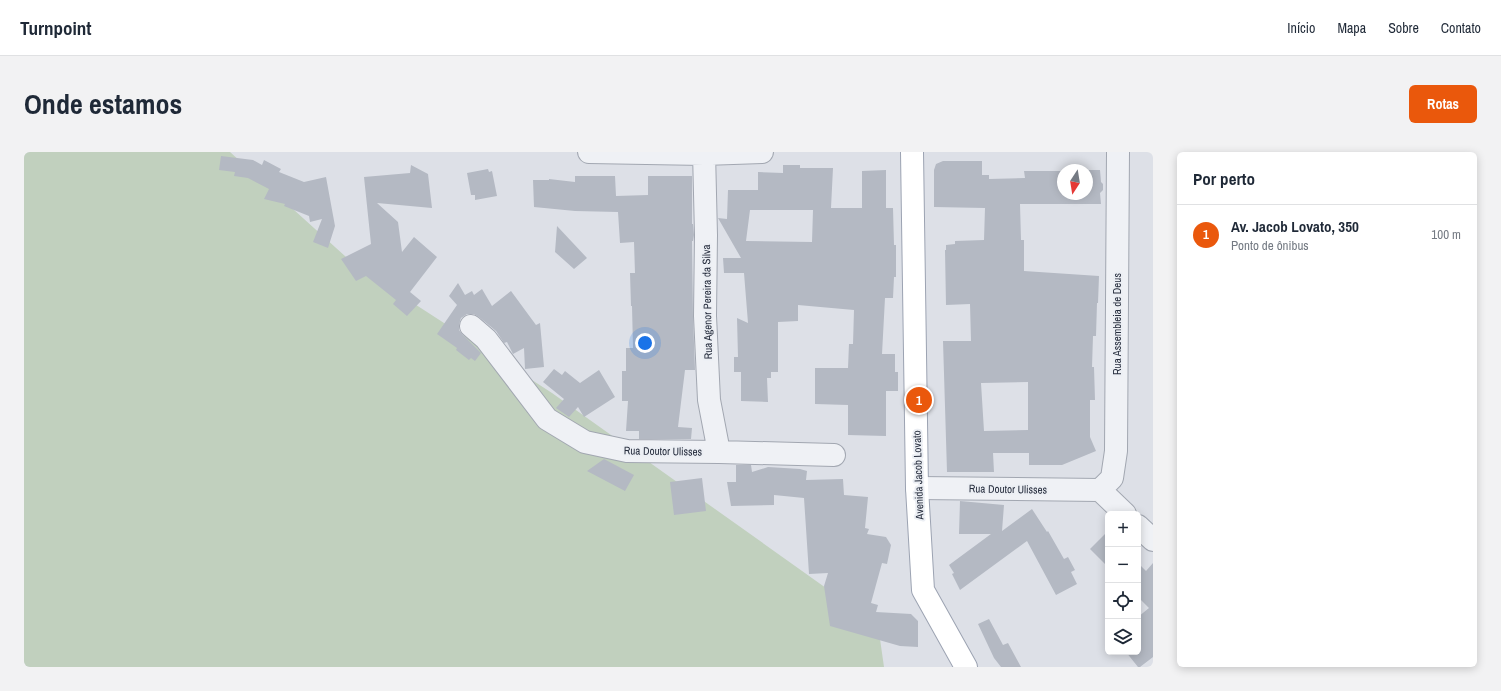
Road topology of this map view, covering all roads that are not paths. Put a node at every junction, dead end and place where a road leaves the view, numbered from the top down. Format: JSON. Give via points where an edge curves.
{"nodes":[{"id":1,"x":589,"y":152,"type":"edge"},
{"id":2,"x":762,"y":152,"type":"edge"},
{"id":3,"x":912,"y":152,"type":"edge"},
{"id":4,"x":1118,"y":152,"type":"edge"},
{"id":5,"x":704,"y":153,"type":"edge"},
{"id":6,"x":471,"y":326,"type":"dead end"},
{"id":7,"x":719,"y":452,"type":"junction"},
{"id":8,"x":834,"y":455,"type":"dead end"},
{"id":9,"x":917,"y":488,"type":"junction"},
{"id":10,"x":1100,"y":490,"type":"junction"},
{"id":11,"x":1122,"y":511,"type":"edge"},
{"id":12,"x":1141,"y":529,"type":"edge"},
{"id":13,"x":1153,"y":540,"type":"edge"},
{"id":14,"x":966,"y":667,"type":"edge"}],
"edges":[{"from":1,"to":5,"type":"street"},
{"from":2,"to":5,"type":"street"},
{"from":3,"to":9,"type":"main road","name":"Avenida Jacob Lovato"},
{"from":4,"to":10,"type":"street","name":"Rua Assembleia de Deus","via":[[1116,451],[1112,478]]},
{"from":5,"to":7,"type":"street","name":"Rua Agenor Pereira da Silva","via":[[705,316],[709,400]]},
{"from":6,"to":7,"type":"street","name":"Rua Doutor Ulisses","via":[[486,339],[547,419],[585,442],[627,451]]},
{"from":7,"to":8,"type":"street","name":"Rua Doutor Ulisses"},
{"from":9,"to":10,"type":"street","name":"Rua Doutor Ulisses"},
{"from":9,"to":14,"type":"main road","name":"Avenida Jacob Lovato","via":[[923,590]]},
{"from":10,"to":11,"type":"street"},
{"from":12,"to":13,"type":"street"}]}
